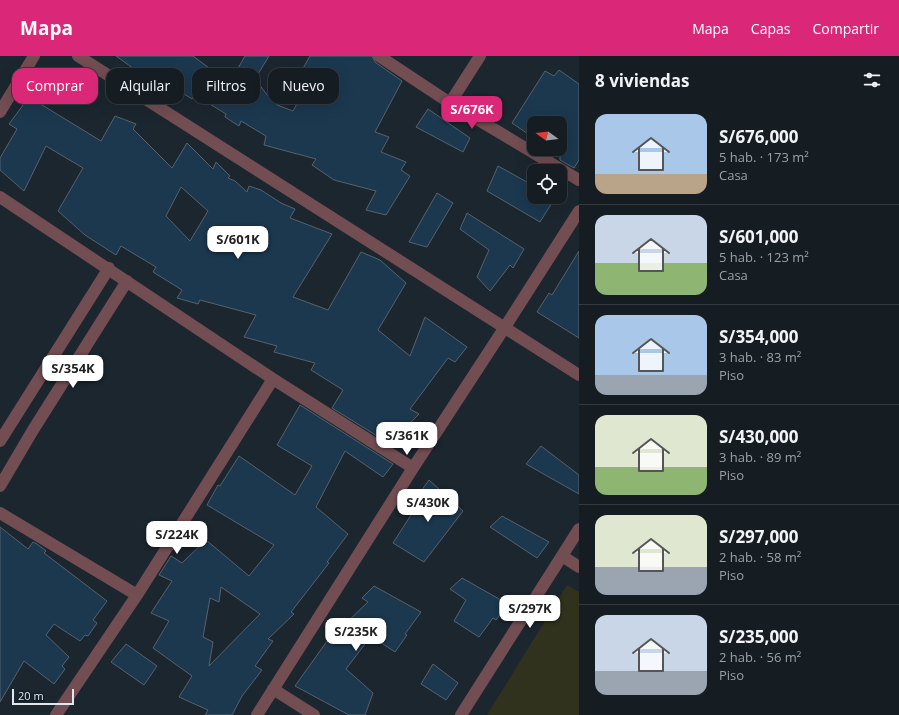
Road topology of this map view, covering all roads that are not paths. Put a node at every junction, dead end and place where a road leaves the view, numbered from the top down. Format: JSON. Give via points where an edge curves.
{"nodes":[{"id":1,"x":34,"y":56,"type":"edge"},
{"id":2,"x":78,"y":56,"type":"edge"},
{"id":3,"x":379,"y":56,"type":"edge"},
{"id":4,"x":480,"y":56,"type":"edge"},
{"id":5,"x":450,"y":103,"type":"junction"},
{"id":6,"x":0,"y":112,"type":"edge"},
{"id":7,"x":579,"y":180,"type":"edge"},
{"id":8,"x":0,"y":196,"type":"edge"},
{"id":9,"x":579,"y":211,"type":"edge"},
{"id":10,"x":109,"y":268,"type":"junction"},
{"id":11,"x":127,"y":281,"type":"junction"},
{"id":12,"x":505,"y":327,"type":"junction"},
{"id":13,"x":579,"y":375,"type":"edge"},
{"id":14,"x":273,"y":379,"type":"junction"},
{"id":15,"x":0,"y":441,"type":"edge"},
{"id":16,"x":413,"y":468,"type":"junction"},
{"id":17,"x":0,"y":486,"type":"edge"},
{"id":18,"x":0,"y":513,"type":"edge"},
{"id":19,"x":579,"y":529,"type":"edge"},
{"id":20,"x":562,"y":556,"type":"junction"},
{"id":21,"x":579,"y":567,"type":"edge"},
{"id":22,"x":137,"y":595,"type":"junction"},
{"id":23,"x":273,"y":690,"type":"junction"},
{"id":24,"x":56,"y":715,"type":"edge"},
{"id":25,"x":257,"y":715,"type":"edge"},
{"id":26,"x":314,"y":715,"type":"edge"},
{"id":27,"x":461,"y":715,"type":"edge"}],
"edges":[{"from":1,"to":6,"type":"street"},
{"from":2,"to":12,"type":"street"},
{"from":3,"to":5,"type":"street"},
{"from":4,"to":5,"type":"street"},
{"from":5,"to":7,"type":"street"},
{"from":8,"to":10,"type":"street"},
{"from":9,"to":12,"type":"street"},
{"from":10,"to":11,"type":"street"},
{"from":10,"to":15,"type":"street"},
{"from":11,"to":14,"type":"street"},
{"from":11,"to":17,"type":"street"},
{"from":12,"to":13,"type":"street"},
{"from":12,"to":16,"type":"street"},
{"from":14,"to":16,"type":"street"},
{"from":14,"to":22,"type":"street"},
{"from":16,"to":23,"type":"street"},
{"from":18,"to":22,"type":"street"},
{"from":19,"to":20,"type":"street"},
{"from":20,"to":21,"type":"street"},
{"from":20,"to":27,"type":"street"},
{"from":22,"to":24,"type":"street"},
{"from":23,"to":25,"type":"street"},
{"from":23,"to":26,"type":"street"}]}
